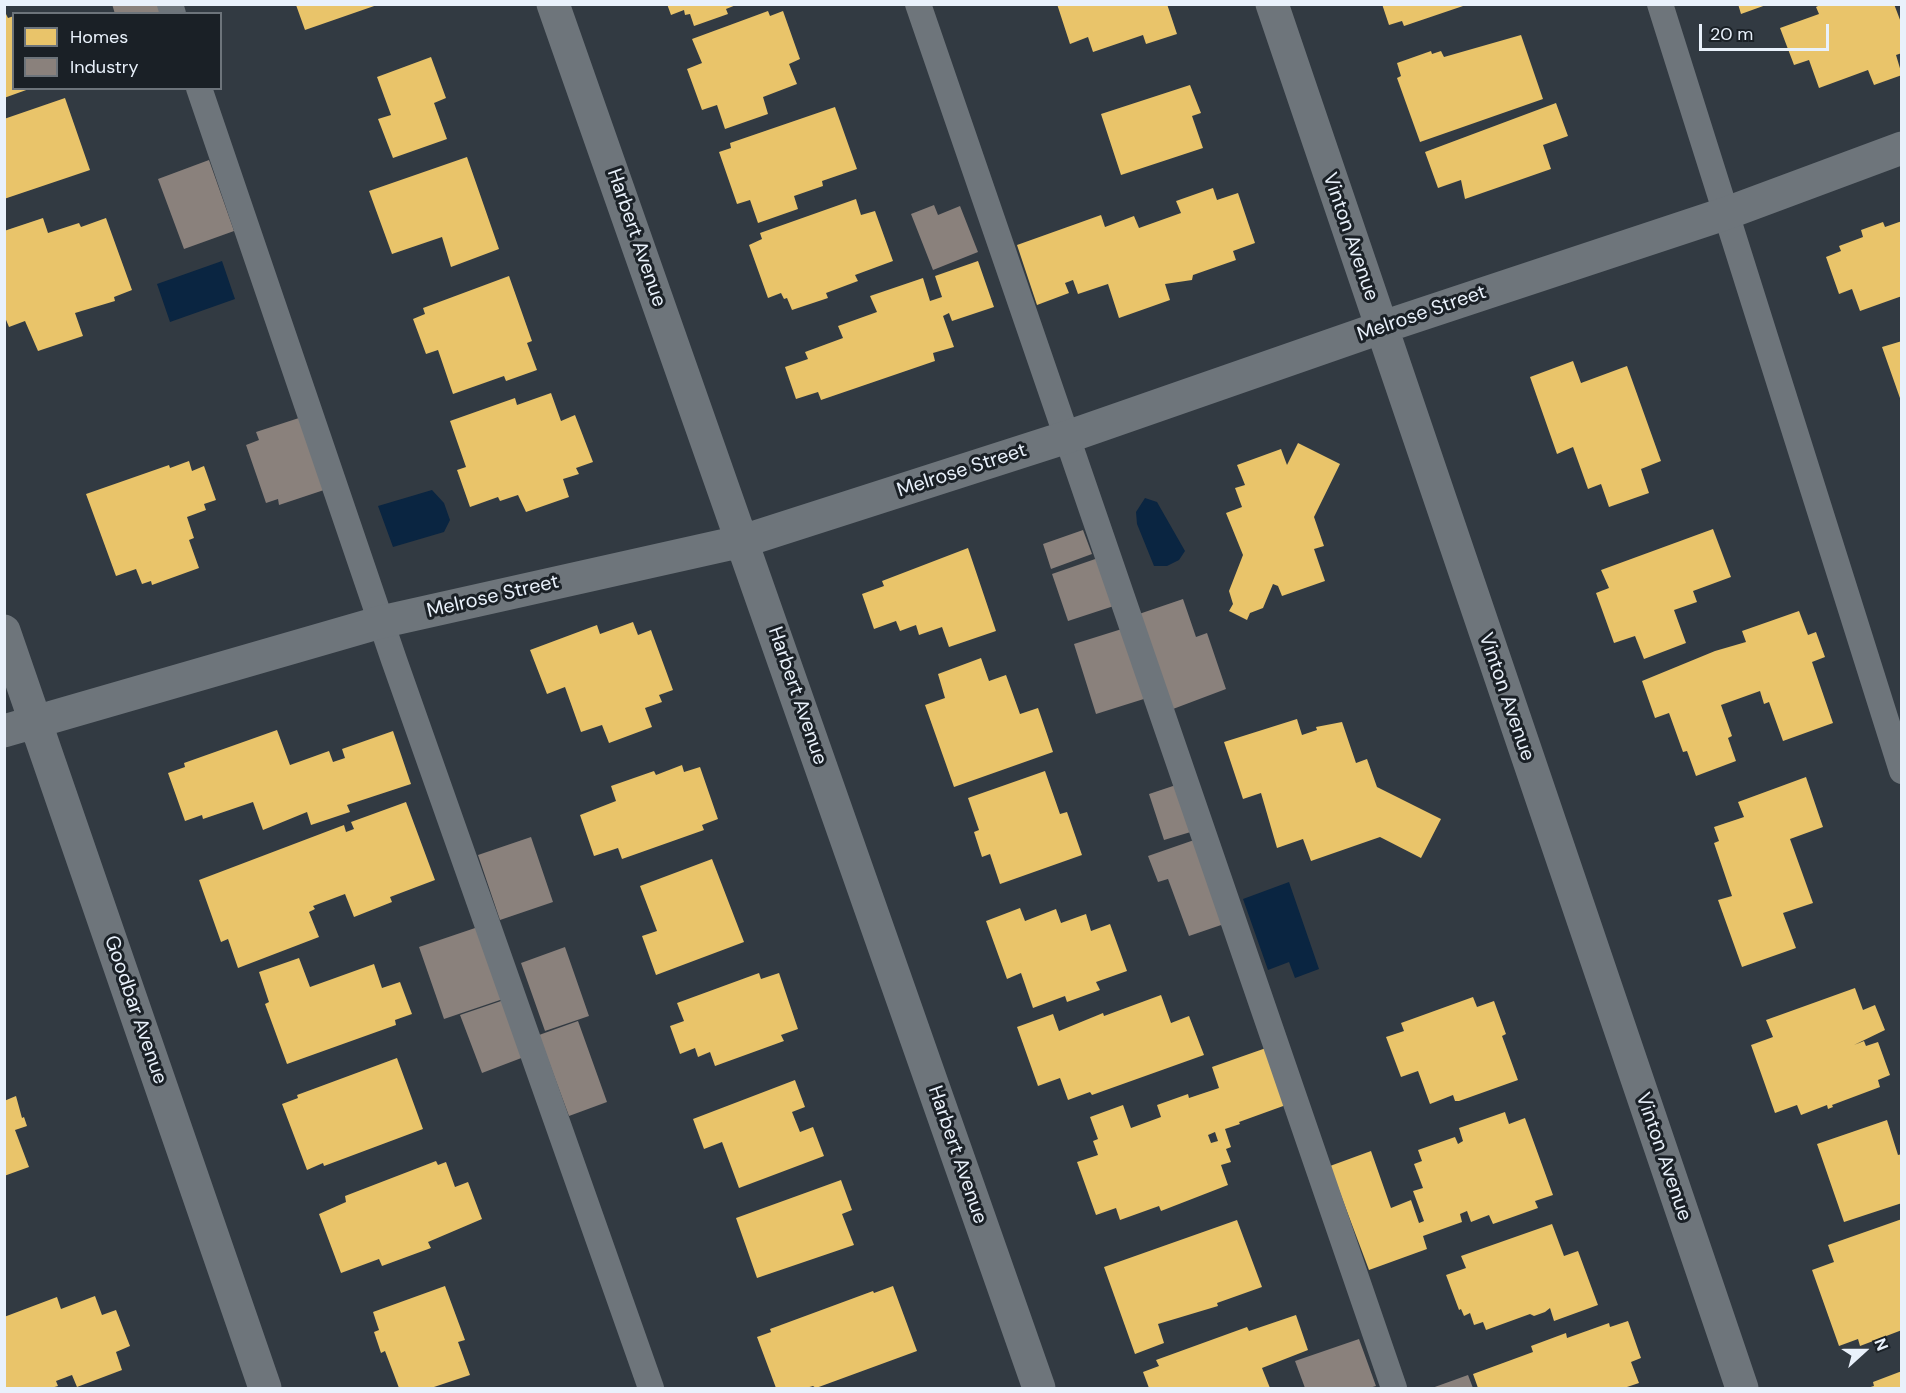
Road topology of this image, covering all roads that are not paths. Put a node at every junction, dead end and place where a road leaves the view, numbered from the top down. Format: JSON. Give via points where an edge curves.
{"nodes":[{"id":1,"x":553,"y":4,"type":"edge"},
{"id":2,"x":918,"y":4,"type":"edge"},
{"id":3,"x":1272,"y":4,"type":"edge"},
{"id":4,"x":1660,"y":4,"type":"edge"},
{"id":5,"x":200,"y":90,"type":"edge"},
{"id":6,"x":1902,"y":148,"type":"edge"},
{"id":7,"x":1727,"y":213,"type":"junction"},
{"id":8,"x":1380,"y":328,"type":"junction"},
{"id":9,"x":1067,"y":437,"type":"junction"},
{"id":10,"x":743,"y":541,"type":"junction"},
{"id":11,"x":381,"y":621,"type":"junction"},
{"id":12,"x":4,"y":631,"type":"edge"},
{"id":13,"x":20,"y":726,"type":"edge"},
{"id":14,"x":1902,"y":771,"type":"edge"},
{"id":15,"x":265,"y":1389,"type":"edge"},
{"id":16,"x":651,"y":1389,"type":"edge"},
{"id":17,"x":1039,"y":1389,"type":"edge"},
{"id":18,"x":1395,"y":1389,"type":"edge"},
{"id":19,"x":1742,"y":1389,"type":"edge"}],
"edges":[{"from":1,"to":10,"type":"street","name":"Harbert Avenue"},
{"from":2,"to":9,"type":"lane"},
{"from":3,"to":8,"type":"street","name":"Vinton Avenue"},
{"from":4,"to":7,"type":"lane"},
{"from":5,"to":11,"type":"lane"},
{"from":6,"to":7,"type":"street","name":"Melrose Street"},
{"from":7,"to":8,"type":"street","name":"Melrose Street"},
{"from":7,"to":14,"type":"lane"},
{"from":8,"to":9,"type":"street","name":"Melrose Street"},
{"from":8,"to":19,"type":"street","name":"Vinton Avenue"},
{"from":9,"to":10,"type":"street","name":"Melrose Street"},
{"from":9,"to":18,"type":"lane"},
{"from":10,"to":11,"type":"street","name":"Melrose Street"},
{"from":10,"to":17,"type":"street","name":"Harbert Avenue"},
{"from":11,"to":13,"type":"street","name":"Melrose Street"},
{"from":11,"to":16,"type":"lane"},
{"from":12,"to":13,"type":"street","name":"Goodbar Avenue"},
{"from":13,"to":15,"type":"street","name":"Goodbar Avenue"}]}
